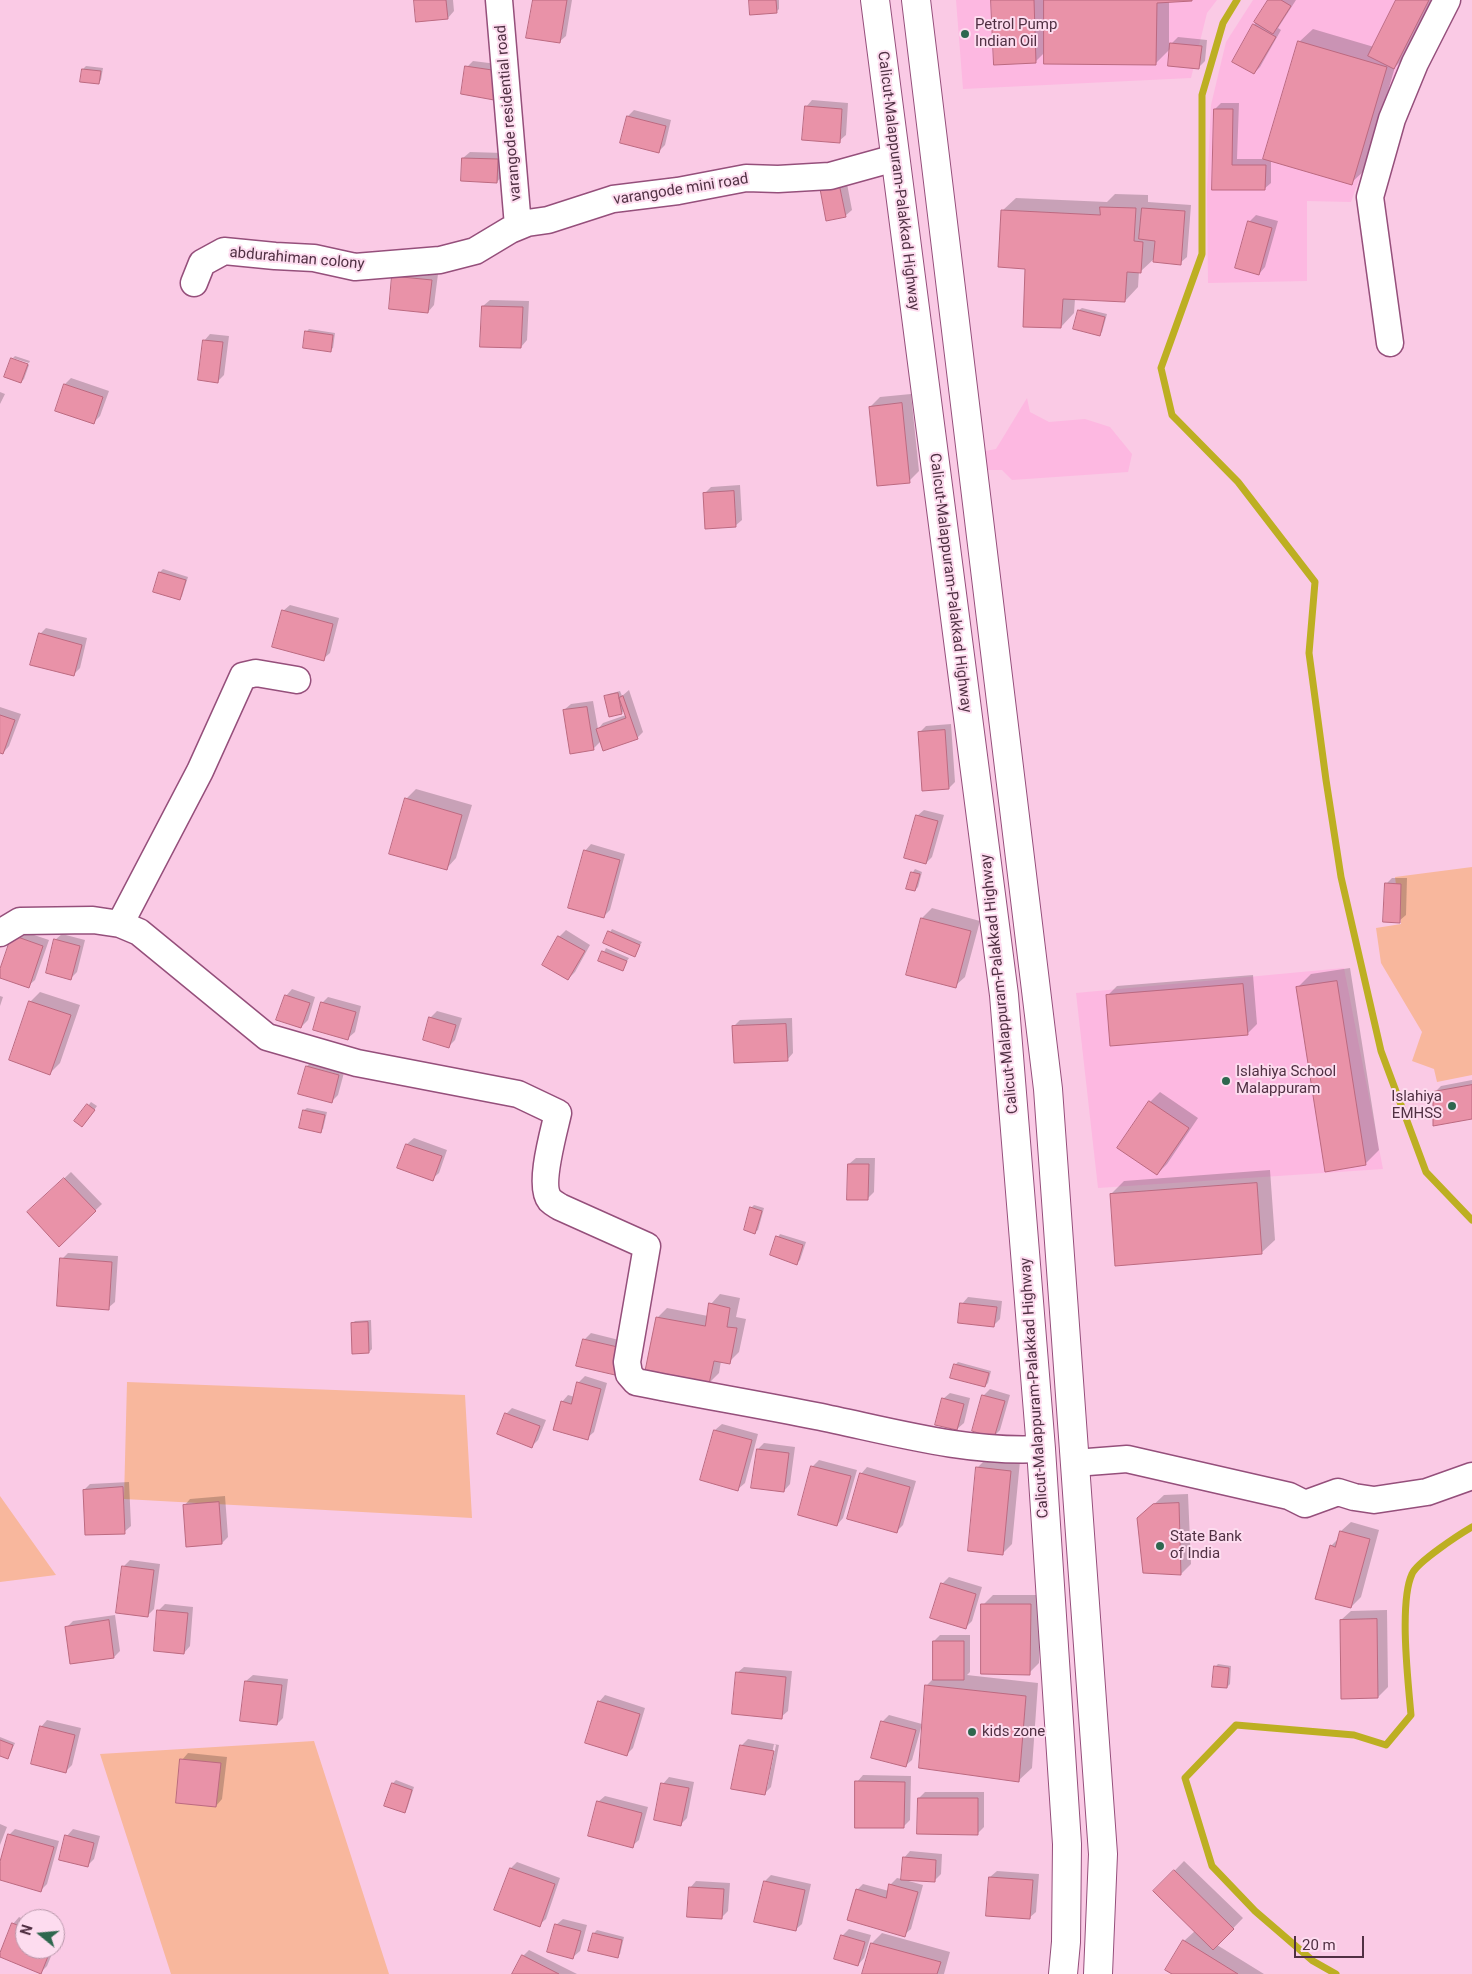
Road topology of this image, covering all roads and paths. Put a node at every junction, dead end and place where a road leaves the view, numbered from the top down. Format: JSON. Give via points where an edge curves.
{"nodes":[{"id":1,"x":499,"y":0,"type":"edge"},
{"id":2,"x":875,"y":0,"type":"edge"},
{"id":3,"x":916,"y":0,"type":"edge"},
{"id":4,"x":1447,"y":0,"type":"edge"},
{"id":5,"x":895,"y":158,"type":"junction"},
{"id":6,"x":518,"y":226,"type":"junction"},
{"id":7,"x":475,"y":251,"type":"joint"},
{"id":8,"x":194,"y":283,"type":"dead end"},
{"id":9,"x":1390,"y":343,"type":"dead end"},
{"id":10,"x":297,"y":680,"type":"dead end"},
{"id":11,"x":120,"y":924,"type":"junction"},
{"id":12,"x":0,"y":933,"type":"edge"},
{"id":13,"x":1041,"y":1449,"type":"junction"},
{"id":14,"x":1075,"y":1463,"type":"junction"},
{"id":15,"x":1472,"y":1476,"type":"edge"},
{"id":16,"x":1063,"y":1974,"type":"edge"},
{"id":17,"x":1098,"y":1974,"type":"edge"}],
"edges":[{"from":1,"to":6,"type":"street","name":"varangode residential road"},
{"from":2,"to":5,"type":"highway","name":"Calicut-Malappuram-Palakkad Highway"},
{"from":3,"to":14,"type":"highway","via":[[1048,1089]]},
{"from":4,"to":9,"type":"street","via":[[1415,63],[1392,119],[1370,197]]},
{"from":5,"to":6,"type":"street","name":"varangode mini road","via":[[830,176],[746,178],[613,199]]},
{"from":5,"to":13,"type":"highway","name":"Calicut-Malappuram-Palakkad Highway","via":[[1004,995]]},
{"from":6,"to":7,"type":"street","name":"varangode mini road"},
{"from":7,"to":8,"type":"street","name":"abdurahiman colony","via":[[440,260],[355,266],[314,258],[224,251],[202,263]]},
{"from":10,"to":11,"type":"street","via":[[256,673],[243,676],[200,771]]},
{"from":11,"to":12,"type":"street","via":[[93,920],[20,921]]},
{"from":11,"to":13,"type":"street","via":[[140,932],[267,1037],[357,1063],[518,1094],[558,1113],[546,1178],[550,1200],[647,1246],[627,1362],[629,1374],[636,1382],[945,1444],[1009,1451]]},
{"from":13,"to":16,"type":"highway","name":"Calicut-Malappuram-Palakkad Highway","via":[[1067,1844]]},
{"from":14,"to":15,"type":"street","via":[[1127,1459],[1289,1496],[1305,1504],[1338,1492],[1374,1500],[1427,1492]]},
{"from":14,"to":17,"type":"highway","via":[[1103,1854]]}]}
